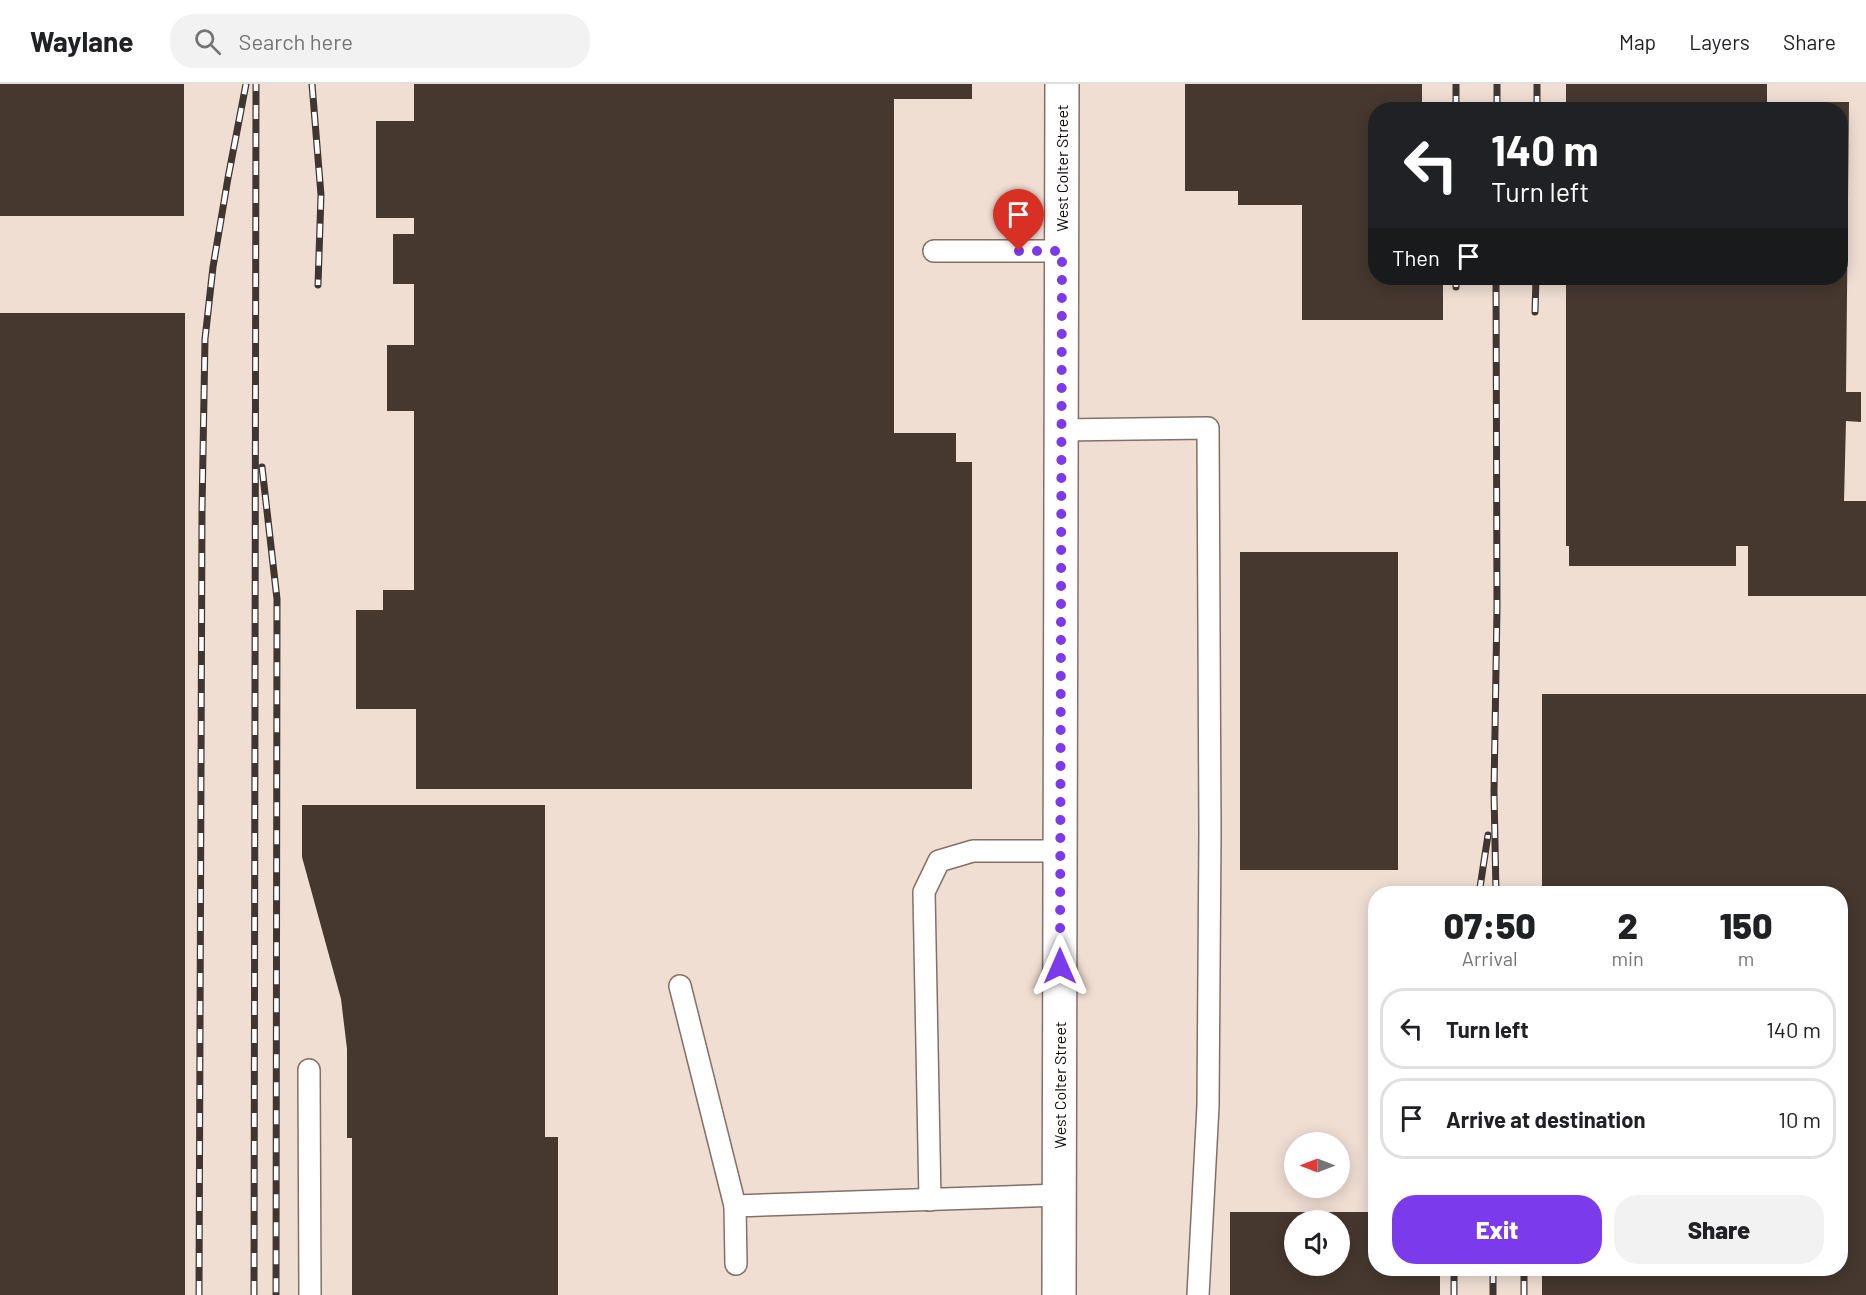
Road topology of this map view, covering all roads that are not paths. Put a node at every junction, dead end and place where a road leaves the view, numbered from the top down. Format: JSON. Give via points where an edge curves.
{"nodes":[{"id":1,"x":1062,"y":84,"type":"edge"},
{"id":2,"x":934,"y":251,"type":"dead end"},
{"id":3,"x":1062,"y":251,"type":"junction"},
{"id":4,"x":1061,"y":430,"type":"junction"},
{"id":5,"x":1060,"y":851,"type":"junction"},
{"id":6,"x":680,"y":986,"type":"dead end"},
{"id":7,"x":309,"y":1070,"type":"dead end"},
{"id":8,"x":1060,"y":1195,"type":"junction"},
{"id":9,"x":930,"y":1200,"type":"junction"},
{"id":10,"x":735,"y":1206,"type":"junction"},
{"id":11,"x":736,"y":1264,"type":"dead end"},
{"id":12,"x":310,"y":1295,"type":"edge"},
{"id":13,"x":1059,"y":1295,"type":"edge"},
{"id":14,"x":1198,"y":1295,"type":"edge"}],
"edges":[{"from":1,"to":3,"type":"street","name":"West Colter Street"},
{"from":2,"to":3,"type":"lane"},
{"from":3,"to":4,"type":"street","name":"West Colter Street"},
{"from":4,"to":5,"type":"street","name":"West Colter Street"},
{"from":4,"to":14,"type":"lane","via":[[1208,428],[1208,1094]]},
{"from":5,"to":8,"type":"street","name":"West Colter Street"},
{"from":5,"to":9,"type":"lane","via":[[973,851],[939,861],[924,892]]},
{"from":6,"to":10,"type":"lane"},
{"from":7,"to":12,"type":"lane"},
{"from":8,"to":9,"type":"lane"},
{"from":8,"to":13,"type":"street","name":"West Colter Street"},
{"from":9,"to":10,"type":"lane"},
{"from":10,"to":11,"type":"lane"}]}
